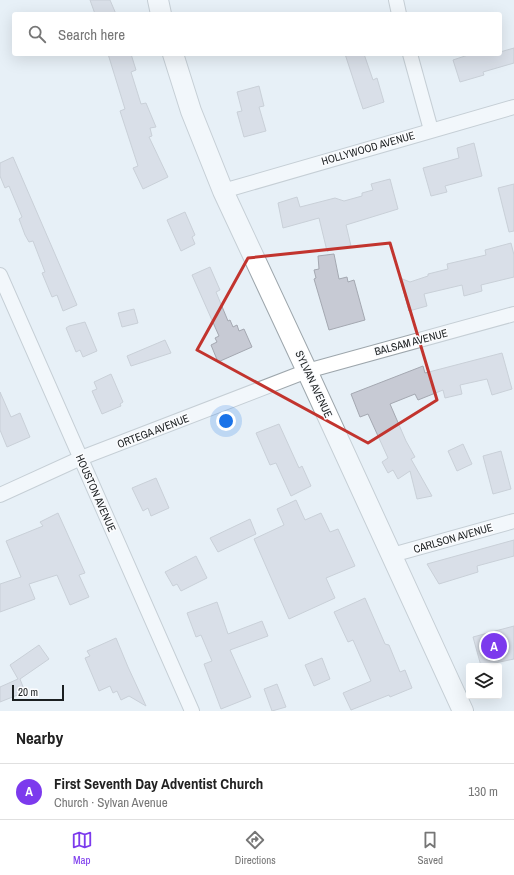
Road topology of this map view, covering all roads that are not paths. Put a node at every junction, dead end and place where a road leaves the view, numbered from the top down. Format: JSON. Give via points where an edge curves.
{"nodes":[{"id":1,"x":158,"y":0,"type":"edge"},
{"id":2,"x":396,"y":0,"type":"edge"},
{"id":3,"x":161,"y":12,"type":"edge"},
{"id":4,"x":399,"y":12,"type":"edge"},
{"id":5,"x":174,"y":56,"type":"edge"},
{"id":6,"x":411,"y":56,"type":"edge"},
{"id":7,"x":514,"y":107,"type":"edge"},
{"id":8,"x":431,"y":130,"type":"junction"},
{"id":9,"x":223,"y":191,"type":"junction"},
{"id":10,"x":0,"y":275,"type":"edge"},
{"id":11,"x":514,"y":314,"type":"edge"},
{"id":12,"x":307,"y":370,"type":"junction"},
{"id":13,"x":81,"y":458,"type":"junction"},
{"id":14,"x":0,"y":495,"type":"edge"},
{"id":15,"x":514,"y":521,"type":"edge"},
{"id":16,"x":392,"y":555,"type":"junction"},
{"id":17,"x":192,"y":711,"type":"edge"},
{"id":18,"x":463,"y":711,"type":"edge"}],
"edges":[{"from":1,"to":3,"type":"street"},
{"from":2,"to":4,"type":"street"},
{"from":5,"to":9,"type":"street","name":"SYLVAN AVENUE","via":[[191,111]]},
{"from":6,"to":8,"type":"street"},
{"from":7,"to":8,"type":"street","name":"HOLLYWOOD AVENUE"},
{"from":8,"to":9,"type":"street","name":"HOLLYWOOD AVENUE"},
{"from":9,"to":12,"type":"street","name":"SYLVAN AVENUE"},
{"from":10,"to":13,"type":"street","name":"HOUSTON AVENUE"},
{"from":11,"to":12,"type":"street","name":"BALSAM AVENUE"},
{"from":12,"to":13,"type":"street","name":"ORTEGA AVENUE"},
{"from":12,"to":16,"type":"street","name":"SYLVAN AVENUE"},
{"from":13,"to":14,"type":"street","name":"ORTEGA AVENUE"},
{"from":13,"to":17,"type":"street","name":"HOUSTON AVENUE"},
{"from":15,"to":16,"type":"street","name":"CARLSON AVENUE"},
{"from":16,"to":18,"type":"street","name":"SYLVAN AVENUE"}]}
